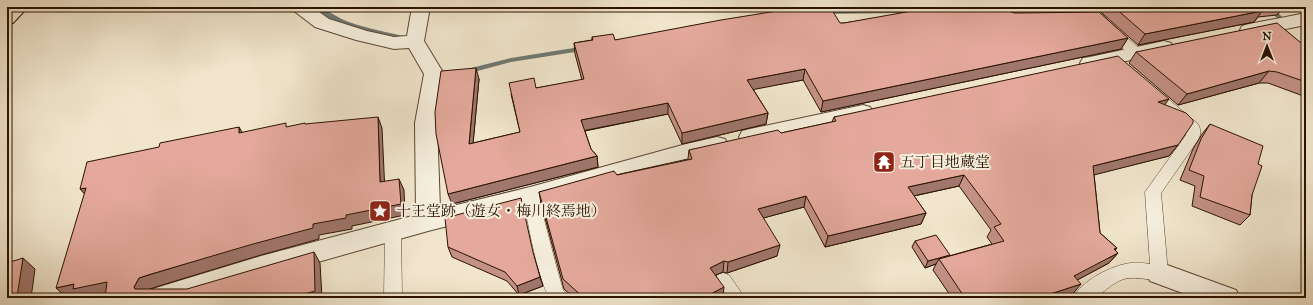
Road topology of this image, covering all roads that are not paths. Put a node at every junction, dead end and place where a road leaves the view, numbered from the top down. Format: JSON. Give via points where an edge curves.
{"nodes":[{"id":1,"x":20,"y":7,"type":"edge"},
{"id":2,"x":300,"y":7,"type":"edge"},
{"id":3,"x":421,"y":7,"type":"edge"},
{"id":4,"x":1094,"y":12,"type":"edge"},
{"id":5,"x":1083,"y":18,"type":"edge"},
{"id":6,"x":7,"y":19,"type":"edge"},
{"id":7,"x":1306,"y":19,"type":"edge"},
{"id":8,"x":1231,"y":34,"type":"edge"},
{"id":9,"x":415,"y":41,"type":"junction"},
{"id":10,"x":1179,"y":44,"type":"edge"},
{"id":11,"x":1124,"y":60,"type":"junction"},
{"id":12,"x":1073,"y":67,"type":"edge"},
{"id":13,"x":1141,"y":83,"type":"edge"},
{"id":14,"x":885,"y":107,"type":"edge"},
{"id":15,"x":530,"y":196,"type":"junction"},
{"id":16,"x":428,"y":220,"type":"junction"},
{"id":17,"x":394,"y":230,"type":"junction"},
{"id":18,"x":1159,"y":273,"type":"junction"},
{"id":19,"x":723,"y":280,"type":"dead end"},
{"id":20,"x":159,"y":298,"type":"edge"},
{"id":21,"x":393,"y":298,"type":"edge"},
{"id":22,"x":560,"y":298,"type":"edge"},
{"id":23,"x":736,"y":298,"type":"edge"},
{"id":24,"x":1082,"y":298,"type":"edge"},
{"id":25,"x":1227,"y":298,"type":"edge"}],
"edges":[{"from":1,"to":6,"type":"main road"},
{"from":2,"to":9,"type":"street","via":[[322,23],[363,36],[394,43]]},
{"from":3,"to":9,"type":"street"},
{"from":4,"to":5,"type":"lane"},
{"from":4,"to":11,"type":"lane"},
{"from":7,"to":8,"type":"street"},
{"from":9,"to":16,"type":"street","via":[[434,74],[426,123]]},
{"from":10,"to":11,"type":"street"},
{"from":11,"to":12,"type":"street"},
{"from":13,"to":18,"type":"lane","via":[[1193,128],[1193,136],[1153,192]]},
{"from":14,"to":15,"type":"street","via":[[686,152]]},
{"from":15,"to":16,"type":"street"},
{"from":15,"to":22,"type":"lane","via":[[548,269],[556,294]]},
{"from":16,"to":17,"type":"street"},
{"from":17,"to":20,"type":"street"},
{"from":17,"to":21,"type":"lane"},
{"from":18,"to":24,"type":"lane","via":[[1131,270],[1114,275],[1095,286]]},
{"from":18,"to":25,"type":"street"},
{"from":19,"to":23,"type":"lane"}]}
